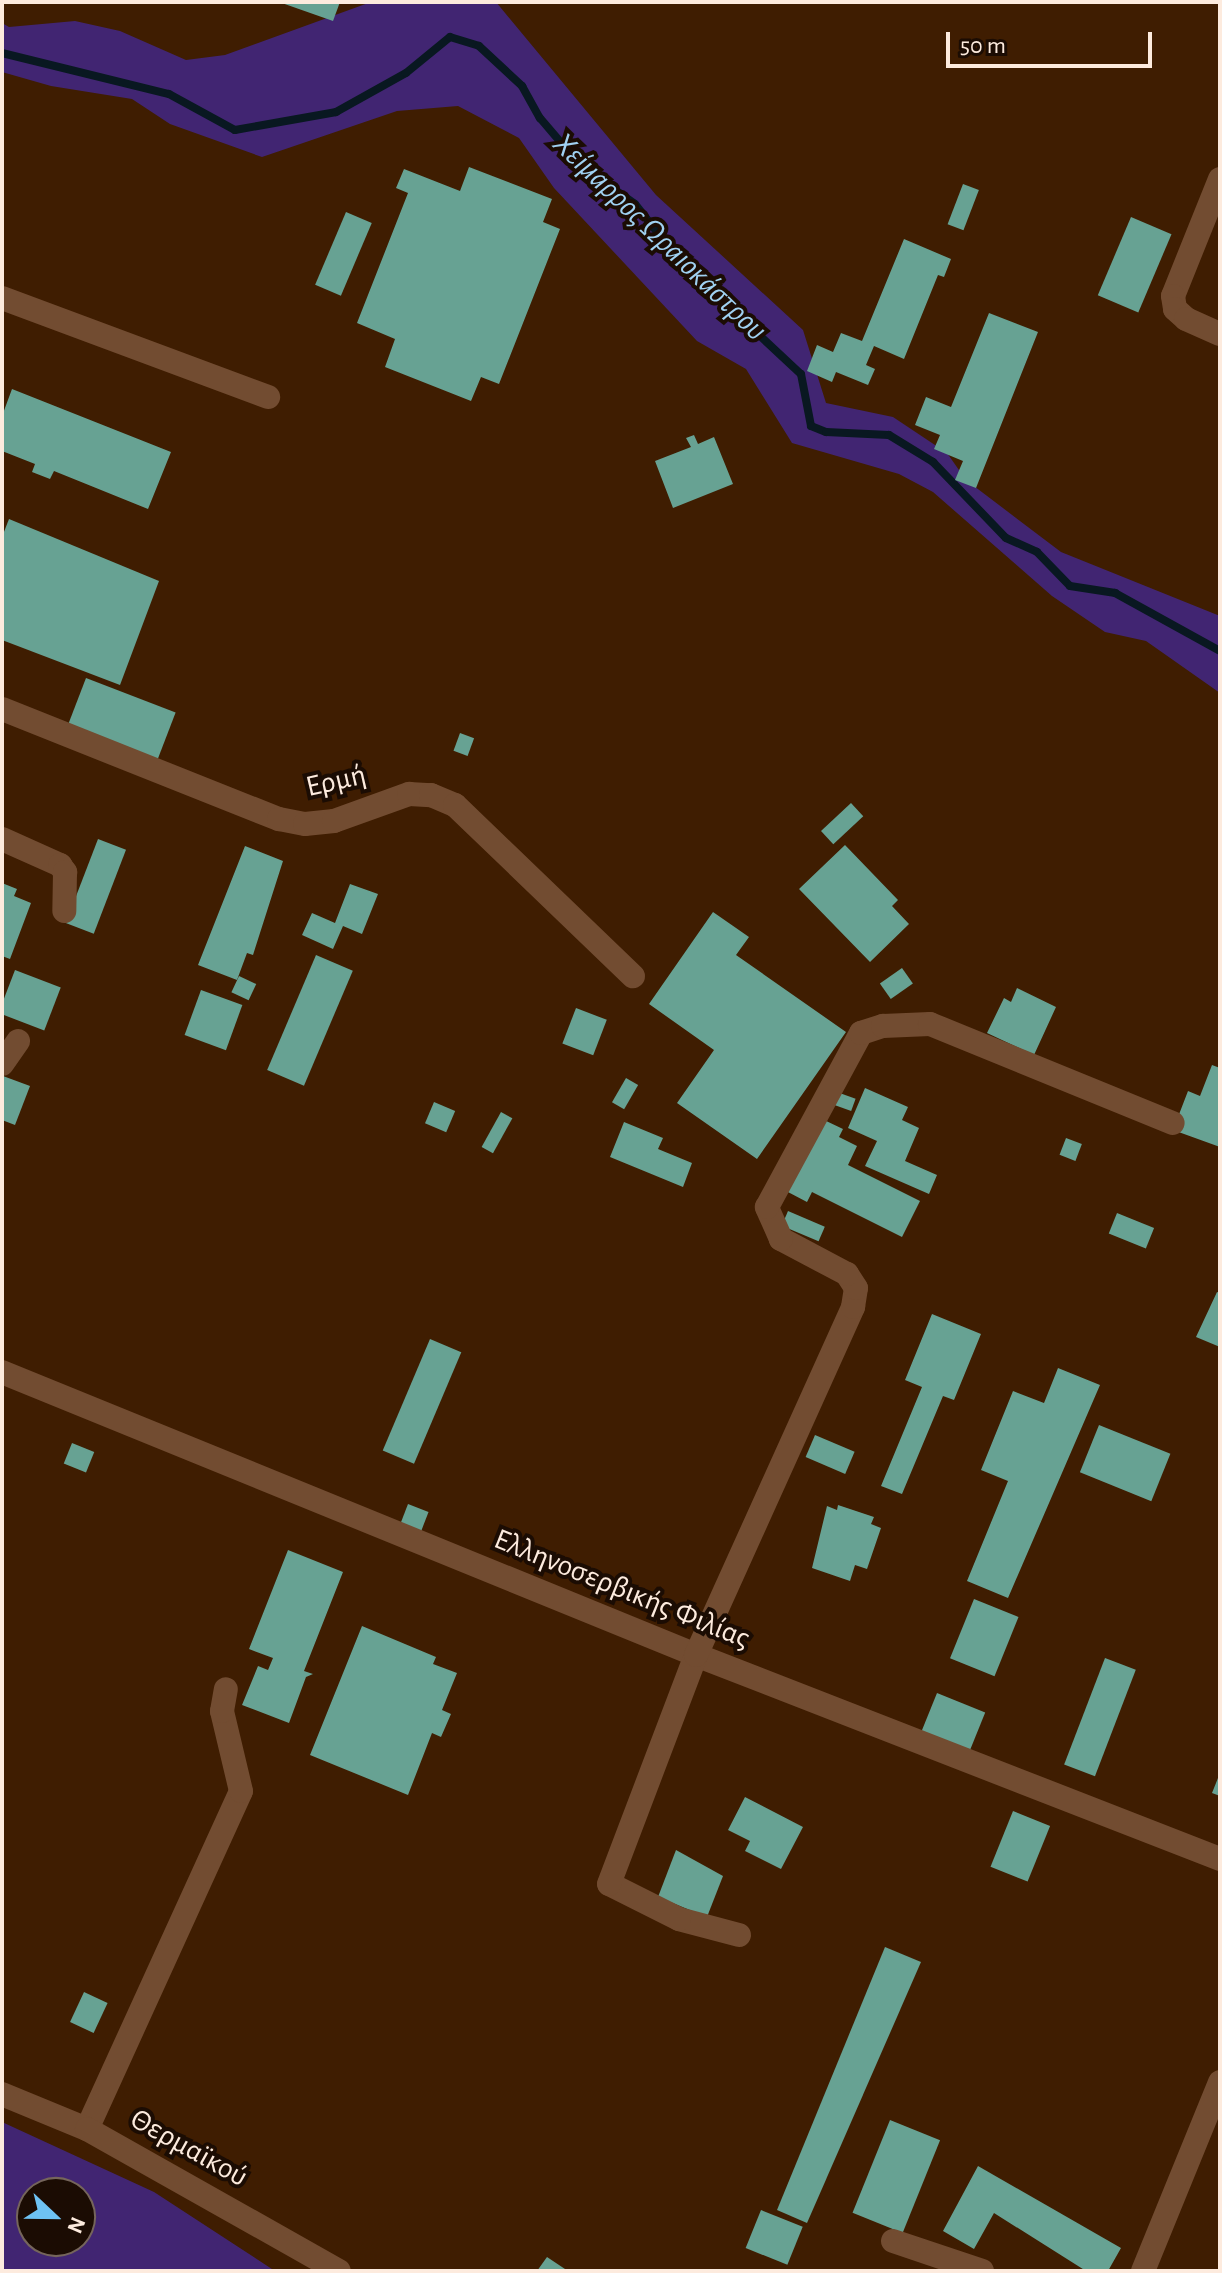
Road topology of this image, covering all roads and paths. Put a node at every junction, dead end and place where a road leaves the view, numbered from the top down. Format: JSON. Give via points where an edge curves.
{"nodes":[{"id":1,"x":1220,"y":179,"type":"edge"},
{"id":2,"x":2,"y":298,"type":"edge"},
{"id":3,"x":1220,"y":334,"type":"edge"},
{"id":4,"x":268,"y":397,"type":"dead end"},
{"id":5,"x":2,"y":709,"type":"edge"},
{"id":6,"x":2,"y":839,"type":"edge"},
{"id":7,"x":64,"y":911,"type":"dead end"},
{"id":8,"x":633,"y":976,"type":"dead end"},
{"id":9,"x":18,"y":1041,"type":"dead end"},
{"id":10,"x":2,"y":1064,"type":"edge"},
{"id":11,"x":1173,"y":1123,"type":"dead end"},
{"id":12,"x":2,"y":1372,"type":"edge"},
{"id":13,"x":696,"y":1655,"type":"junction"},
{"id":14,"x":226,"y":1689,"type":"dead end"},
{"id":15,"x":1220,"y":1859,"type":"edge"},
{"id":16,"x":739,"y":1935,"type":"dead end"},
{"id":17,"x":1220,"y":2082,"type":"edge"},
{"id":18,"x":2,"y":2094,"type":"edge"},
{"id":19,"x":87,"y":2129,"type":"junction"},
{"id":20,"x":893,"y":2241,"type":"dead end"},
{"id":21,"x":339,"y":2271,"type":"edge"},
{"id":22,"x":982,"y":2271,"type":"edge"},
{"id":23,"x":1143,"y":2271,"type":"edge"}],
"edges":[{"from":1,"to":3,"type":"street","via":[[1173,296],[1175,309],[1186,319]]},
{"from":2,"to":4,"type":"street"},
{"from":5,"to":8,"type":"street","name":"Ερμή","via":[[279,819],[305,824],[334,821],[409,794],[431,795],[455,805]]},
{"from":6,"to":7,"type":"street","via":[[60,865],[65,872]]},
{"from":9,"to":10,"type":"street"},
{"from":11,"to":13,"type":"street","via":[[930,1024],[861,1033],[767,1207],[781,1239],[847,1274],[856,1288],[853,1307]]},
{"from":12,"to":13,"type":"street","name":"Ελληνοσερβικής Φιλίας"},
{"from":13,"to":15,"type":"street","name":"Ελληνοσερβικής Φιλίας"},
{"from":13,"to":16,"type":"street","via":[[609,1884],[679,1919]]},
{"from":14,"to":19,"type":"street","via":[[222,1711],[241,1791]]},
{"from":17,"to":23,"type":"street"},
{"from":18,"to":19,"type":"street","name":"Θερμαϊκού"},
{"from":19,"to":21,"type":"street","name":"Θερμαϊκού"},
{"from":20,"to":22,"type":"street"}]}
